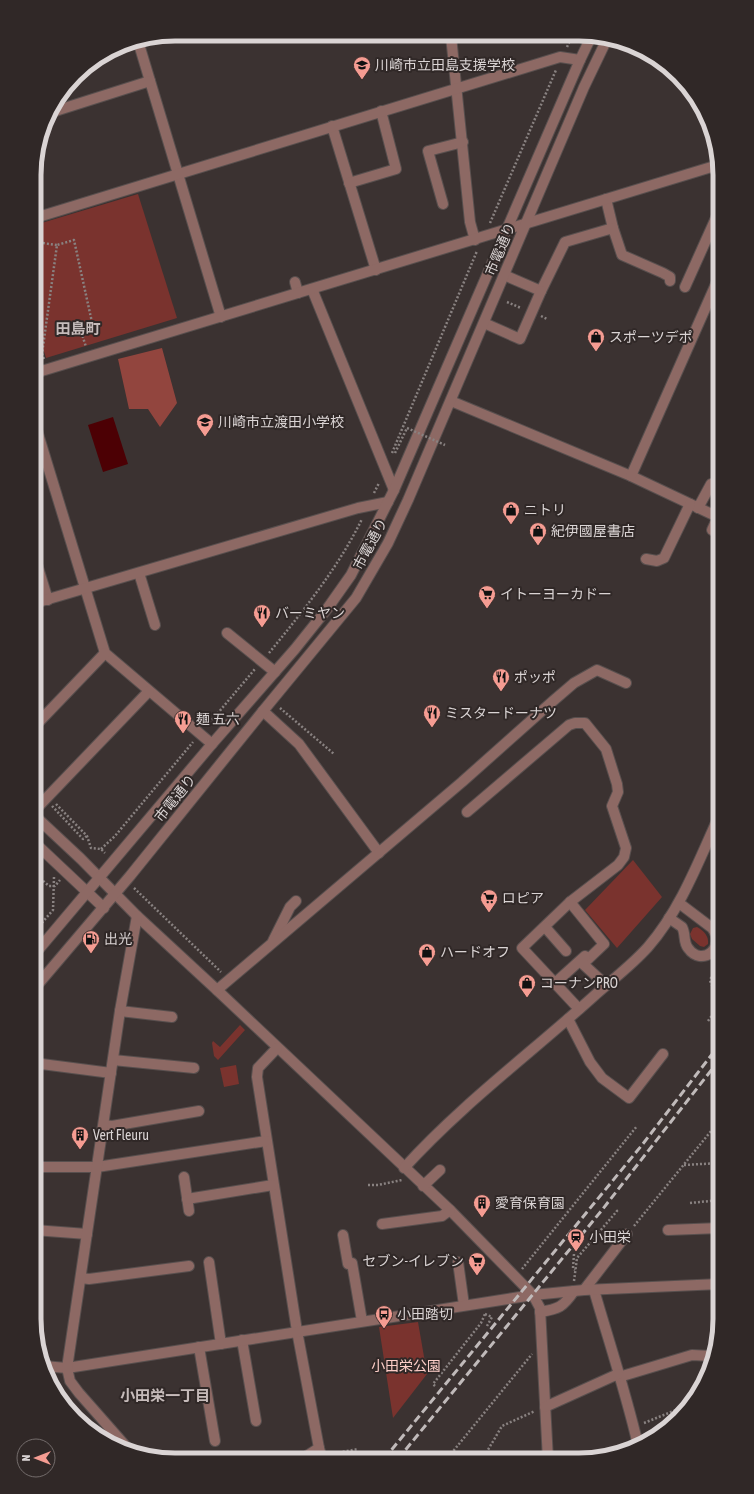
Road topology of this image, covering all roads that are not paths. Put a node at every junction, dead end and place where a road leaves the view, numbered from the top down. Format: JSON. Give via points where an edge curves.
{"nodes":[{"id":1,"x":452,"y":41,"type":"edge"},
{"id":2,"x":589,"y":42,"type":"edge"},
{"id":3,"x":607,"y":44,"type":"edge"},
{"id":4,"x":140,"y":46,"type":"edge"},
{"id":5,"x":580,"y":60,"type":"junction"},
{"id":6,"x":150,"y":81,"type":"junction"},
{"id":7,"x":458,"y":87,"type":"junction"},
{"id":8,"x":58,"y":110,"type":"edge"},
{"id":9,"x":381,"y":111,"type":"junction"},
{"id":10,"x":332,"y":126,"type":"junction"},
{"id":11,"x":463,"y":142,"type":"junction"},
{"id":12,"x":713,"y":167,"type":"edge"},
{"id":13,"x":178,"y":173,"type":"junction"},
{"id":14,"x":349,"y":183,"type":"junction"},
{"id":15,"x":606,"y":199,"type":"junction"},
{"id":16,"x":443,"y":204,"type":"dead end"},
{"id":17,"x":41,"y":216,"type":"edge"},
{"id":18,"x":526,"y":223,"type":"junction"},
{"id":19,"x":713,"y":225,"type":"edge"},
{"id":20,"x":613,"y":228,"type":"junction"},
{"id":21,"x":506,"y":229,"type":"junction"},
{"id":22,"x":475,"y":240,"type":"junction"},
{"id":23,"x":376,"y":270,"type":"junction"},
{"id":24,"x":504,"y":276,"type":"junction"},
{"id":25,"x":670,"y":281,"type":"dead end"},
{"id":26,"x":295,"y":282,"type":"dead end"},
{"id":27,"x":685,"y":288,"type":"dead end"},
{"id":28,"x":312,"y":289,"type":"junction"},
{"id":29,"x":541,"y":291,"type":"junction"},
{"id":30,"x":713,"y":291,"type":"edge"},
{"id":31,"x":298,"y":294,"type":"junction"},
{"id":32,"x":221,"y":317,"type":"junction"},
{"id":33,"x":484,"y":323,"type":"junction"},
{"id":34,"x":41,"y":371,"type":"edge"},
{"id":35,"x":451,"y":400,"type":"junction"},
{"id":36,"x":41,"y":444,"type":"edge"},
{"id":37,"x":630,"y":476,"type":"junction"},
{"id":38,"x":713,"y":484,"type":"edge"},
{"id":39,"x":394,"y":490,"type":"junction"},
{"id":40,"x":388,"y":502,"type":"junction"},
{"id":41,"x":694,"y":506,"type":"junction"},
{"id":42,"x":713,"y":515,"type":"edge"},
{"id":43,"x":646,"y":559,"type":"dead end"},
{"id":44,"x":139,"y":573,"type":"junction"},
{"id":45,"x":41,"y":577,"type":"edge"},
{"id":46,"x":84,"y":589,"type":"junction"},
{"id":47,"x":48,"y":600,"type":"junction"},
{"id":48,"x":41,"y":602,"type":"edge"},
{"id":49,"x":155,"y":625,"type":"dead end"},
{"id":50,"x":227,"y":633,"type":"dead end"},
{"id":51,"x":105,"y":653,"type":"junction"},
{"id":52,"x":275,"y":672,"type":"junction"},
{"id":53,"x":626,"y":683,"type":"dead end"},
{"id":54,"x":149,"y":691,"type":"junction"},
{"id":55,"x":263,"y":710,"type":"junction"},
{"id":56,"x":41,"y":720,"type":"edge"},
{"id":57,"x":212,"y":744,"type":"junction"},
{"id":58,"x":41,"y":802,"type":"edge"},
{"id":59,"x":467,"y":812,"type":"dead end"},
{"id":60,"x":713,"y":818,"type":"edge"},
{"id":61,"x":41,"y":823,"type":"edge"},
{"id":62,"x":41,"y":849,"type":"edge"},
{"id":63,"x":379,"y":853,"type":"junction"},
{"id":64,"x":100,"y":878,"type":"junction"},
{"id":65,"x":88,"y":893,"type":"junction"},
{"id":66,"x":115,"y":894,"type":"junction"},
{"id":67,"x":296,"y":901,"type":"dead end"},
{"id":68,"x":569,"y":903,"type":"junction"},
{"id":69,"x":679,"y":903,"type":"junction"},
{"id":70,"x":104,"y":908,"type":"junction"},
{"id":71,"x":137,"y":916,"type":"junction"},
{"id":72,"x":669,"y":918,"type":"junction"},
{"id":73,"x":545,"y":927,"type":"junction"},
{"id":74,"x":713,"y":929,"type":"edge"},
{"id":75,"x":41,"y":940,"type":"edge"},
{"id":76,"x":270,"y":946,"type":"junction"},
{"id":77,"x":566,"y":951,"type":"dead end"},
{"id":78,"x":713,"y":952,"type":"edge"},
{"id":79,"x":41,"y":981,"type":"edge"},
{"id":80,"x":554,"y":984,"type":"junction"},
{"id":81,"x":606,"y":985,"type":"junction"},
{"id":82,"x":217,"y":990,"type":"junction"},
{"id":83,"x":579,"y":1010,"type":"junction"},
{"id":84,"x":120,"y":1011,"type":"junction"},
{"id":85,"x":172,"y":1017,"type":"dead end"},
{"id":86,"x":568,"y":1019,"type":"junction"},
{"id":87,"x":277,"y":1048,"type":"junction"},
{"id":88,"x":663,"y":1054,"type":"dead end"},
{"id":89,"x":113,"y":1060,"type":"junction"},
{"id":90,"x":41,"y":1064,"type":"edge"},
{"id":91,"x":194,"y":1068,"type":"dead end"},
{"id":92,"x":111,"y":1073,"type":"junction"},
{"id":93,"x":199,"y":1111,"type":"dead end"},
{"id":94,"x":104,"y":1125,"type":"junction"},
{"id":95,"x":266,"y":1141,"type":"junction"},
{"id":96,"x":41,"y":1167,"type":"edge"},
{"id":97,"x":97,"y":1167,"type":"junction"},
{"id":98,"x":404,"y":1168,"type":"junction"},
{"id":99,"x":440,"y":1170,"type":"dead end"},
{"id":100,"x":184,"y":1177,"type":"dead end"},
{"id":101,"x":273,"y":1185,"type":"junction"},
{"id":102,"x":423,"y":1186,"type":"junction"},
{"id":103,"x":187,"y":1199,"type":"junction"},
{"id":104,"x":450,"y":1210,"type":"junction"},
{"id":105,"x":189,"y":1211,"type":"dead end"},
{"id":106,"x":382,"y":1224,"type":"dead end"},
{"id":107,"x":713,"y":1228,"type":"edge"},
{"id":108,"x":668,"y":1230,"type":"dead end"},
{"id":109,"x":41,"y":1231,"type":"edge"},
{"id":110,"x":87,"y":1234,"type":"junction"},
{"id":111,"x":627,"y":1234,"type":"road end"},
{"id":112,"x":343,"y":1235,"type":"dead end"},
{"id":113,"x":209,"y":1262,"type":"dead end"},
{"id":114,"x":458,"y":1262,"type":"dead end"},
{"id":115,"x":189,"y":1266,"type":"dead end"},
{"id":116,"x":81,"y":1278,"type":"junction"},
{"id":117,"x":713,"y":1284,"type":"edge"},
{"id":118,"x":584,"y":1290,"type":"junction"},
{"id":119,"x":533,"y":1295,"type":"junction"},
{"id":120,"x":464,"y":1305,"type":"junction"},
{"id":121,"x":540,"y":1312,"type":"junction"},
{"id":122,"x":362,"y":1321,"type":"junction"},
{"id":123,"x":297,"y":1331,"type":"junction"},
{"id":124,"x":242,"y":1340,"type":"junction"},
{"id":125,"x":221,"y":1344,"type":"junction"},
{"id":126,"x":199,"y":1347,"type":"junction"},
{"id":127,"x":707,"y":1356,"type":"edge"},
{"id":128,"x":50,"y":1367,"type":"edge"},
{"id":129,"x":67,"y":1368,"type":"junction"},
{"id":130,"x":619,"y":1375,"type":"junction"},
{"id":131,"x":545,"y":1407,"type":"junction"},
{"id":132,"x":256,"y":1421,"type":"dead end"},
{"id":133,"x":637,"y":1440,"type":"edge"},
{"id":134,"x":215,"y":1441,"type":"dead end"},
{"id":135,"x":122,"y":1442,"type":"edge"},
{"id":136,"x":321,"y":1453,"type":"edge"},
{"id":137,"x":548,"y":1453,"type":"edge"}],
"edges":[{"from":1,"to":7,"type":"street"},
{"from":2,"to":5,"type":"street","name":"市電通り"},
{"from":3,"to":18,"type":"street","name":"市電通り"},
{"from":4,"to":6,"type":"street"},
{"from":5,"to":7,"type":"street","via":[[560,57]]},
{"from":5,"to":21,"type":"street","name":"市電通り"},
{"from":6,"to":8,"type":"street"},
{"from":6,"to":13,"type":"street"},
{"from":7,"to":9,"type":"street"},
{"from":7,"to":11,"type":"street"},
{"from":9,"to":10,"type":"street"},
{"from":9,"to":14,"type":"street","via":[[396,169]]},
{"from":10,"to":13,"type":"street"},
{"from":10,"to":14,"type":"street"},
{"from":11,"to":16,"type":"street","via":[[428,151]]},
{"from":11,"to":22,"type":"street","via":[[470,222]]},
{"from":12,"to":15,"type":"street"},
{"from":13,"to":17,"type":"street"},
{"from":13,"to":32,"type":"street"},
{"from":14,"to":23,"type":"street"},
{"from":15,"to":18,"type":"street"},
{"from":15,"to":20,"type":"street"},
{"from":18,"to":21,"type":"street"},
{"from":18,"to":24,"type":"street","name":"市電通り"},
{"from":19,"to":27,"type":"street"},
{"from":20,"to":25,"type":"street","via":[[622,255],[670,276]]},
{"from":20,"to":29,"type":"street","via":[[565,242]]},
{"from":21,"to":22,"type":"street"},
{"from":21,"to":39,"type":"street","name":"市電通り"},
{"from":22,"to":23,"type":"street"},
{"from":23,"to":28,"type":"street"},
{"from":24,"to":29,"type":"street"},
{"from":24,"to":33,"type":"street","name":"市電通り"},
{"from":26,"to":31,"type":"street"},
{"from":28,"to":31,"type":"street"},
{"from":28,"to":39,"type":"street"},
{"from":29,"to":33,"type":"street","via":[[520,339]]},
{"from":30,"to":37,"type":"street"},
{"from":31,"to":32,"type":"street"},
{"from":32,"to":34,"type":"street"},
{"from":33,"to":35,"type":"street","name":"市電通り"},
{"from":35,"to":37,"type":"street"},
{"from":35,"to":55,"type":"street","name":"市電通り","via":[[388,543],[356,598]]},
{"from":36,"to":46,"type":"street"},
{"from":37,"to":41,"type":"street"},
{"from":38,"to":41,"type":"street"},
{"from":39,"to":40,"type":"street","name":"市電通り"},
{"from":40,"to":44,"type":"street"},
{"from":40,"to":52,"type":"street","name":"市電通り","via":[[351,576]]},
{"from":41,"to":42,"type":"street"},
{"from":41,"to":43,"type":"street","via":[[664,558],[657,561]]},
{"from":44,"to":46,"type":"street"},
{"from":44,"to":49,"type":"street"},
{"from":45,"to":47,"type":"street"},
{"from":46,"to":47,"type":"street"},
{"from":46,"to":51,"type":"street"},
{"from":47,"to":48,"type":"street"},
{"from":50,"to":52,"type":"street"},
{"from":51,"to":54,"type":"street"},
{"from":51,"to":56,"type":"street"},
{"from":52,"to":57,"type":"street","name":"市電通り"},
{"from":53,"to":63,"type":"street","via":[[597,670],[574,683]]},
{"from":54,"to":57,"type":"street"},
{"from":54,"to":58,"type":"street"},
{"from":55,"to":63,"type":"street","via":[[298,744]]},
{"from":55,"to":66,"type":"street","name":"市電通り"},
{"from":57,"to":64,"type":"street","name":"市電通り"},
{"from":59,"to":68,"type":"street","via":[[569,725],[585,724],[606,749],[618,792],[612,806],[626,848],[624,857],[618,865]]},
{"from":60,"to":69,"type":"street"},
{"from":61,"to":64,"type":"street"},
{"from":62,"to":65,"type":"street"},
{"from":63,"to":76,"type":"street"},
{"from":64,"to":65,"type":"street","name":"市電通り"},
{"from":64,"to":66,"type":"street"},
{"from":65,"to":70,"type":"street"},
{"from":65,"to":75,"type":"street","name":"市電通り"},
{"from":66,"to":70,"type":"street","name":"市電通り"},
{"from":66,"to":71,"type":"street"},
{"from":67,"to":76,"type":"street","via":[[290,907]]},
{"from":68,"to":73,"type":"street"},
{"from":68,"to":80,"type":"street","via":[[599,942]]},
{"from":68,"to":81,"type":"street","via":[[604,944],[583,964]]},
{"from":69,"to":72,"type":"street"},
{"from":69,"to":74,"type":"street"},
{"from":70,"to":79,"type":"street","name":"市電通り"},
{"from":71,"to":82,"type":"street"},
{"from":71,"to":84,"type":"street"},
{"from":72,"to":78,"type":"street","via":[[682,927],[688,948],[694,954],[701,956]]},
{"from":72,"to":81,"type":"street","via":[[648,947]]},
{"from":73,"to":77,"type":"street"},
{"from":73,"to":80,"type":"street","via":[[522,948]]},
{"from":76,"to":82,"type":"street"},
{"from":80,"to":83,"type":"street"},
{"from":81,"to":83,"type":"street"},
{"from":82,"to":87,"type":"street"},
{"from":83,"to":86,"type":"street"},
{"from":84,"to":85,"type":"street"},
{"from":84,"to":89,"type":"street"},
{"from":86,"to":88,"type":"street","via":[[590,1062],[602,1078],[629,1098]]},
{"from":86,"to":98,"type":"street","via":[[438,1133]]},
{"from":87,"to":95,"type":"street","via":[[258,1068]]},
{"from":87,"to":98,"type":"street"},
{"from":89,"to":91,"type":"street"},
{"from":89,"to":92,"type":"street"},
{"from":90,"to":92,"type":"street"},
{"from":92,"to":94,"type":"street"},
{"from":93,"to":94,"type":"street","via":[[112,1126]]},
{"from":94,"to":97,"type":"street"},
{"from":95,"to":97,"type":"street"},
{"from":95,"to":101,"type":"street"},
{"from":96,"to":97,"type":"street"},
{"from":97,"to":110,"type":"street"},
{"from":98,"to":102,"type":"street"},
{"from":99,"to":102,"type":"street"},
{"from":100,"to":103,"type":"street"},
{"from":101,"to":103,"type":"street"},
{"from":101,"to":123,"type":"street"},
{"from":102,"to":104,"type":"street"},
{"from":103,"to":105,"type":"street"},
{"from":104,"to":106,"type":"street","via":[[442,1216]]},
{"from":104,"to":119,"type":"street"},
{"from":107,"to":108,"type":"street"},
{"from":109,"to":110,"type":"street"},
{"from":110,"to":116,"type":"street"},
{"from":111,"to":118,"type":"street"},
{"from":112,"to":122,"type":"street","via":[[348,1264],[352,1263]]},
{"from":113,"to":125,"type":"street"},
{"from":114,"to":120,"type":"street"},
{"from":115,"to":116,"type":"street"},
{"from":116,"to":129,"type":"street"},
{"from":117,"to":118,"type":"street"},
{"from":118,"to":119,"type":"street"},
{"from":118,"to":121,"type":"street","via":[[556,1310]]},
{"from":118,"to":130,"type":"street"},
{"from":119,"to":120,"type":"street"},
{"from":119,"to":121,"type":"street","via":[[539,1304]]},
{"from":120,"to":122,"type":"street"},
{"from":121,"to":131,"type":"street"},
{"from":122,"to":123,"type":"street"},
{"from":123,"to":124,"type":"street"},
{"from":123,"to":136,"type":"street"},
{"from":124,"to":125,"type":"street"},
{"from":124,"to":132,"type":"street"},
{"from":125,"to":126,"type":"street"},
{"from":126,"to":129,"type":"street"},
{"from":126,"to":134,"type":"street"},
{"from":127,"to":130,"type":"street","via":[[692,1355]]},
{"from":128,"to":129,"type":"street"},
{"from":129,"to":135,"type":"street","via":[[70,1381]]},
{"from":130,"to":131,"type":"street"},
{"from":130,"to":133,"type":"street"},
{"from":131,"to":137,"type":"street"}]}
